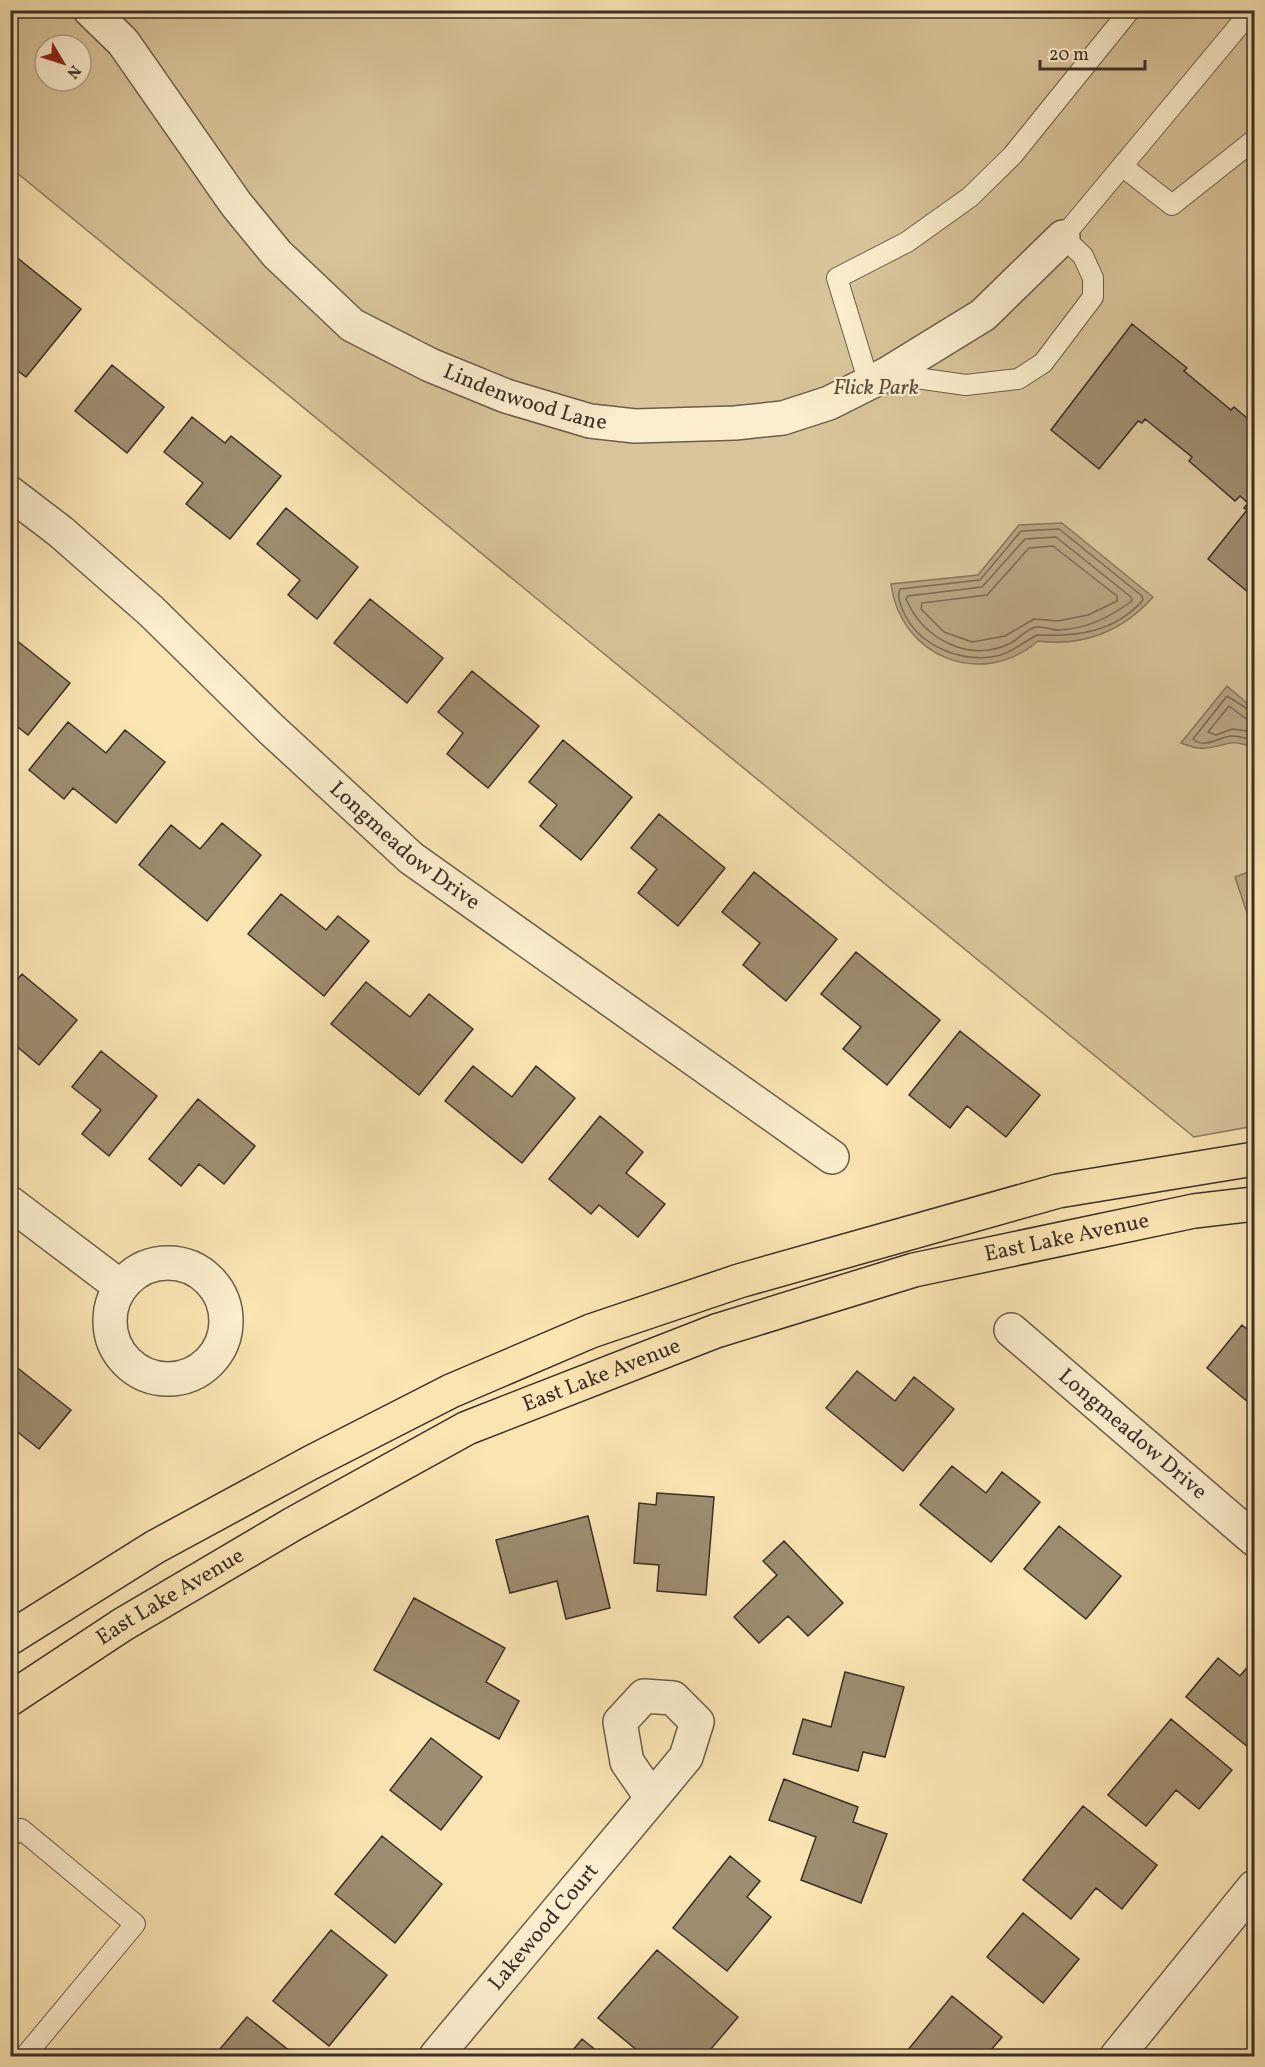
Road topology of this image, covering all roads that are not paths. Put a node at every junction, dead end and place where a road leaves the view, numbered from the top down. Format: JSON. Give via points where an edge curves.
{"nodes":[{"id":1,"x":90,"y":10,"type":"edge"},
{"id":2,"x":1130,"y":10,"type":"edge"},
{"id":3,"x":1252,"y":10,"type":"edge"},
{"id":4,"x":1254,"y":140,"type":"edge"},
{"id":5,"x":1122,"y":166,"type":"junction"},
{"id":6,"x":1063,"y":237,"type":"junction"},
{"id":7,"x":878,"y":379,"type":"junction"},
{"id":8,"x":10,"y":493,"type":"edge"},
{"id":9,"x":832,"y":1157,"type":"dead end"},
{"id":10,"x":1254,"y":1160,"type":"edge"},
{"id":11,"x":10,"y":1203,"type":"edge"},
{"id":12,"x":1254,"y":1204,"type":"edge"},
{"id":13,"x":121,"y":1287,"type":"dead end"},
{"id":14,"x":1011,"y":1330,"type":"dead end"},
{"id":15,"x":1254,"y":1539,"type":"edge"},
{"id":16,"x":10,"y":1638,"type":"edge"},
{"id":17,"x":10,"y":1699,"type":"edge"},
{"id":18,"x":652,"y":1798,"type":"dead end"},
{"id":19,"x":10,"y":1837,"type":"edge"},
{"id":20,"x":1254,"y":1887,"type":"edge"},
{"id":21,"x":25,"y":2056,"type":"edge"},
{"id":22,"x":436,"y":2056,"type":"edge"},
{"id":23,"x":1117,"y":2056,"type":"edge"}],
"edges":[{"from":1,"to":7,"type":"street","name":"Lindenwood Lane","via":[[123,42],[236,204],[277,254],[352,325],[430,364],[506,396],[590,421],[635,426],[783,418],[829,403]]},
{"from":2,"to":7,"type":"lane","via":[[1012,156],[970,197],[907,242],[837,278]]},
{"from":3,"to":5,"type":"lane"},
{"from":4,"to":5,"type":"lane","via":[[1172,205]]},
{"from":5,"to":6,"type":"lane"},
{"from":6,"to":7,"type":"street","name":"Lindenwood Lane","via":[[983,315]]},
{"from":6,"to":7,"type":"lane","via":[[1083,256],[1093,278],[1093,297],[1043,363],[1018,379],[966,385]]},
{"from":8,"to":9,"type":"street","name":"Longmeadow Drive","via":[[151,611],[411,858]]},
{"from":10,"to":16,"type":"main road","name":"East Lake Avenue","via":[[1058,1191],[739,1281],[591,1331],[451,1390],[310,1463],[155,1547]]},
{"from":11,"to":13,"type":"street"},
{"from":12,"to":17,"type":"main road","name":"East Lake Avenue","via":[[1194,1211],[914,1270],[716,1331],[467,1428],[292,1524],[122,1625]]},
{"from":14,"to":15,"type":"street","name":"Longmeadow Drive"},
{"from":18,"to":22,"type":"street","name":"Lakewood Court"},
{"from":19,"to":21,"type":"lane","via":[[21,1829],[135,1924]]},
{"from":20,"to":23,"type":"street"}]}
